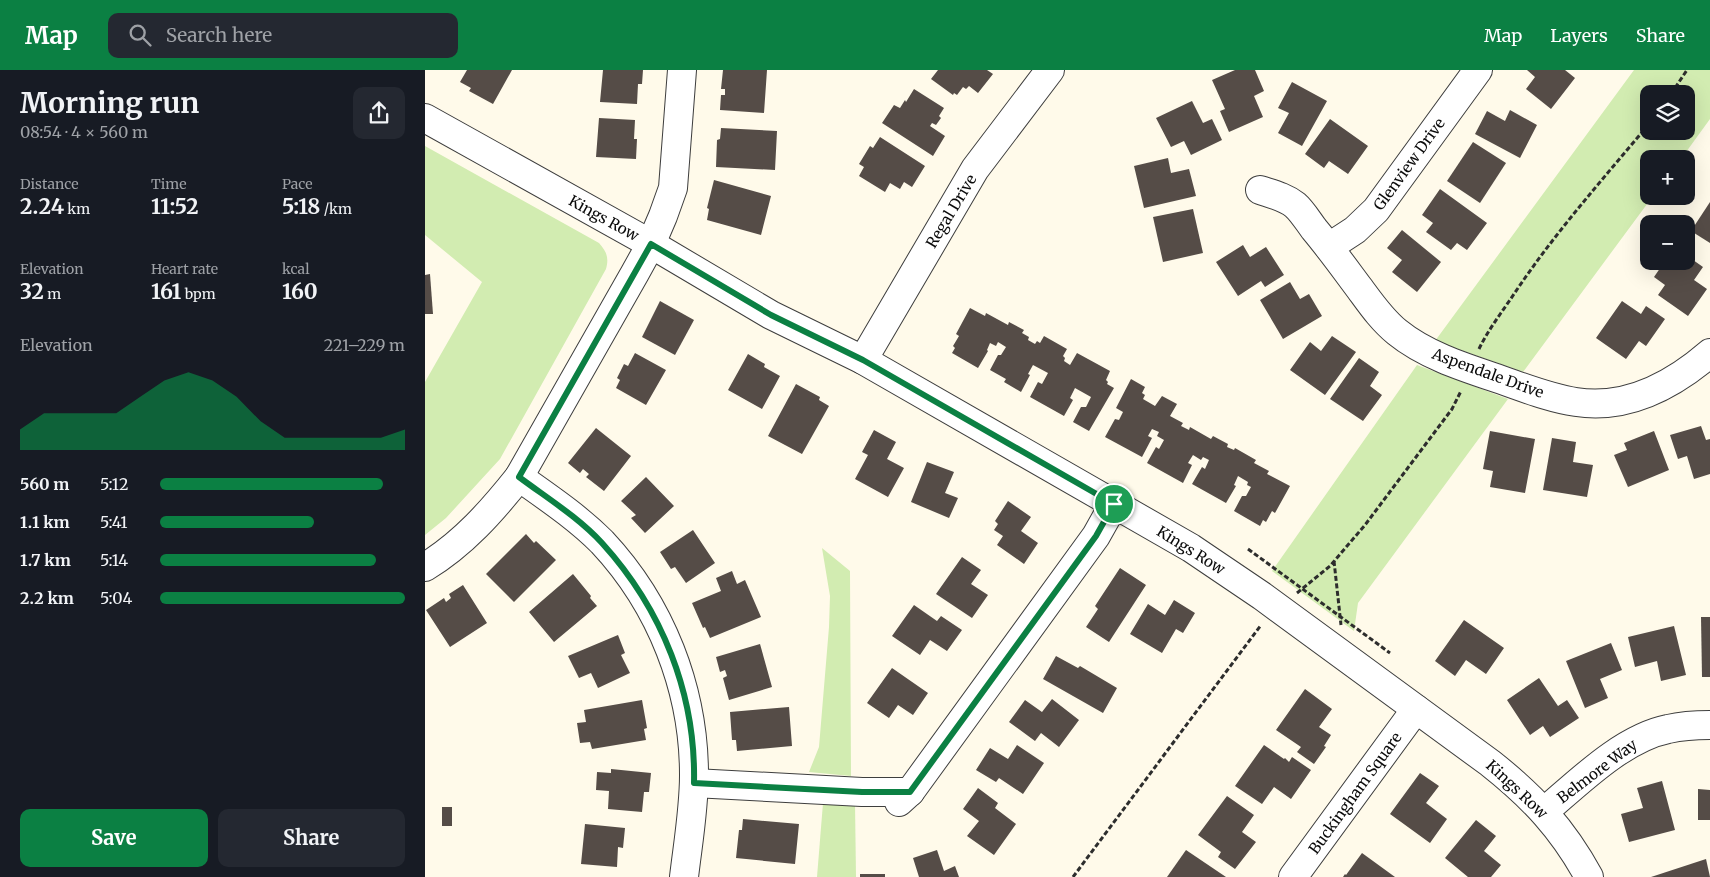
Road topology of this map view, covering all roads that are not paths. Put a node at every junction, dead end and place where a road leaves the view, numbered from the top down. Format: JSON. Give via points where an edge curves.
{"nodes":[{"id":1,"x":682,"y":70,"type":"edge"},
{"id":2,"x":1050,"y":70,"type":"edge"},
{"id":3,"x":1478,"y":70,"type":"edge"},
{"id":4,"x":425,"y":118,"type":"edge"},
{"id":5,"x":1261,"y":190,"type":"dead end"},
{"id":6,"x":651,"y":244,"type":"junction"},
{"id":7,"x":1329,"y":247,"type":"junction"},
{"id":8,"x":1710,"y":353,"type":"edge"},
{"id":9,"x":863,"y":360,"type":"junction"},
{"id":10,"x":519,"y":477,"type":"junction"},
{"id":11,"x":1114,"y":504,"type":"junction"},
{"id":12,"x":425,"y":566,"type":"edge"},
{"id":13,"x":1417,"y":709,"type":"junction"},
{"id":14,"x":1710,"y":725,"type":"edge"},
{"id":15,"x":694,"y":783,"type":"junction"},
{"id":16,"x":1545,"y":811,"type":"junction"},
{"id":17,"x":684,"y":877,"type":"edge"},
{"id":18,"x":1293,"y":877,"type":"edge"},
{"id":19,"x":1589,"y":877,"type":"edge"}],
"edges":[{"from":1,"to":6,"type":"street","via":[[673,188]]},
{"from":2,"to":9,"type":"street","name":"Regal Drive","via":[[975,169]]},
{"from":3,"to":7,"type":"street","name":"Glenview Drive","via":[[1376,210],[1355,230]]},
{"from":4,"to":6,"type":"street","name":"Kings Row"},
{"from":5,"to":7,"type":"street","name":"Aspendale Drive","via":[[1295,205]]},
{"from":6,"to":9,"type":"street","name":"Kings Row","via":[[771,315]]},
{"from":6,"to":10,"type":"street"},
{"from":7,"to":8,"type":"street","name":"Aspendale Drive","via":[[1377,312],[1397,332],[1421,348],[1470,369],[1549,396],[1577,403],[1635,398],[1662,388]]},
{"from":9,"to":11,"type":"street","name":"Kings Row"},
{"from":10,"to":12,"type":"street","via":[[471,532]]},
{"from":10,"to":15,"type":"street","via":[[573,516],[601,542],[629,574],[651,608],[684,689],[692,732]]},
{"from":11,"to":13,"type":"street","name":"Kings Row","via":[[1191,548],[1277,606]]},
{"from":11,"to":15,"type":"street","via":[[1096,536],[905,797]]},
{"from":13,"to":16,"type":"street","name":"Kings Row","via":[[1490,762]]},
{"from":13,"to":18,"type":"street","name":"Buckingham Square"},
{"from":14,"to":16,"type":"street","name":"Belmore Way","via":[[1668,728],[1643,736],[1621,749]]},
{"from":15,"to":17,"type":"street"},
{"from":16,"to":19,"type":"street","name":"Kings Row"}]}
